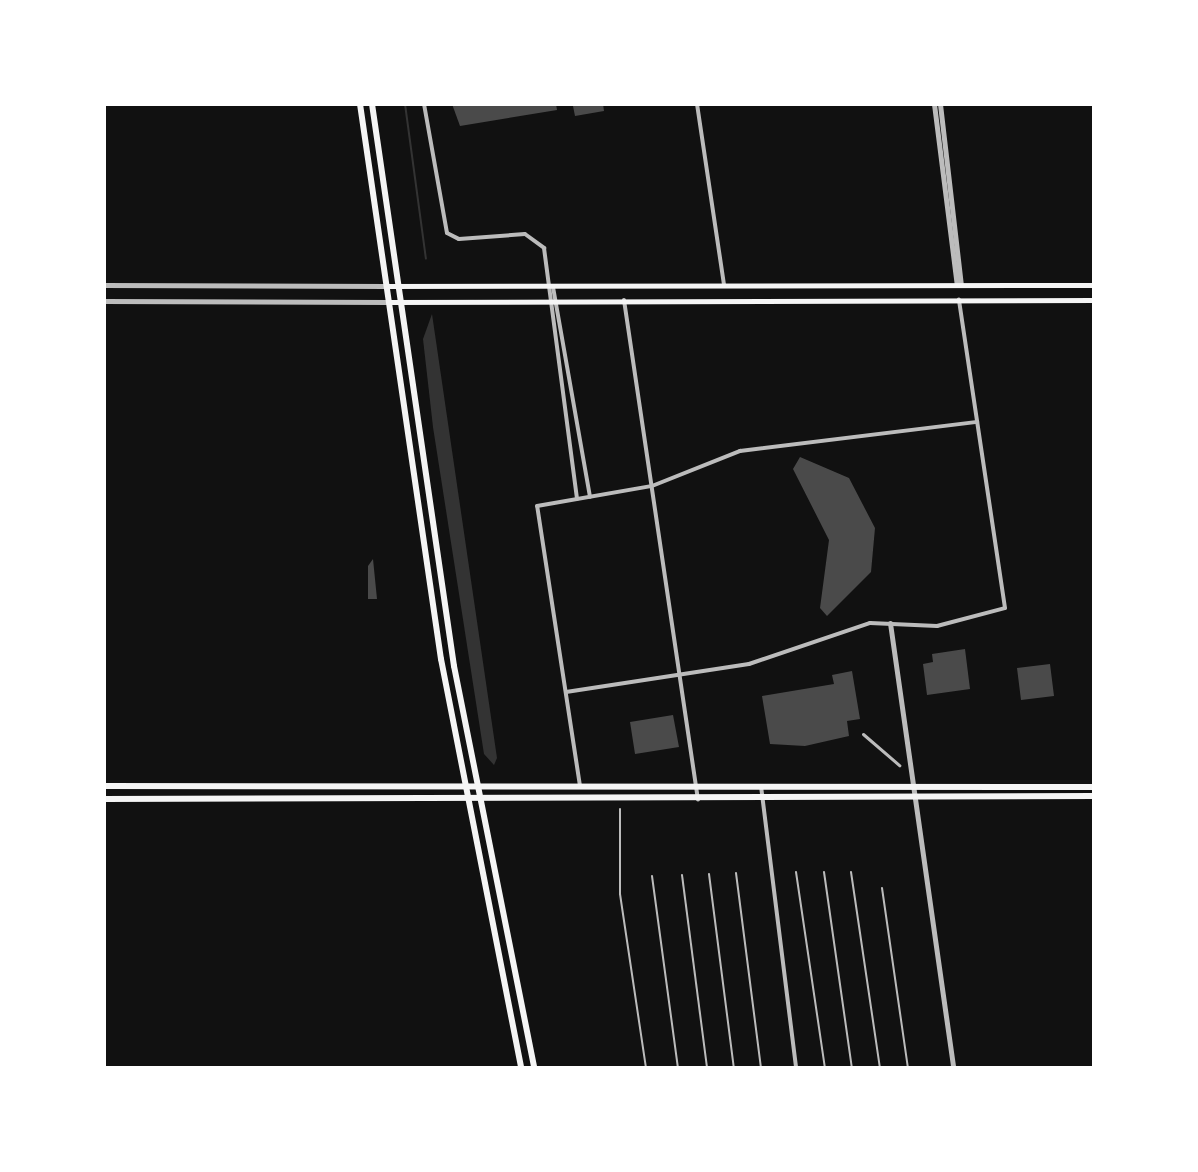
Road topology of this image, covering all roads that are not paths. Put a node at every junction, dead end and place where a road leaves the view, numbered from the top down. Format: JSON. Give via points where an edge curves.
{"nodes":[{"id":1,"x":360,"y":104,"type":"edge"},
{"id":2,"x":372,"y":104,"type":"edge"},
{"id":3,"x":424,"y":104,"type":"edge"},
{"id":4,"x":697,"y":104,"type":"edge"},
{"id":5,"x":937,"y":104,"type":"edge"},
{"id":6,"x":104,"y":285,"type":"edge"},
{"id":7,"x":551,"y":285,"type":"junction"},
{"id":8,"x":724,"y":285,"type":"junction"},
{"id":9,"x":959,"y":285,"type":"junction"},
{"id":10,"x":1094,"y":285,"type":"edge"},
{"id":11,"x":386,"y":286,"type":"junction"},
{"id":12,"x":400,"y":286,"type":"junction"},
{"id":13,"x":959,"y":299,"type":"junction"},
{"id":14,"x":624,"y":300,"type":"junction"},
{"id":15,"x":1094,"y":300,"type":"edge"},
{"id":16,"x":104,"y":301,"type":"edge"},
{"id":17,"x":549,"y":301,"type":"junction"},
{"id":18,"x":560,"y":301,"type":"junction"},
{"id":19,"x":389,"y":302,"type":"junction"},
{"id":20,"x":403,"y":302,"type":"junction"},
{"id":21,"x":977,"y":422,"type":"junction"},
{"id":22,"x":652,"y":486,"type":"junction"},
{"id":23,"x":590,"y":497,"type":"junction"},
{"id":24,"x":577,"y":499,"type":"junction"},
{"id":25,"x":890,"y":623,"type":"junction"},
{"id":26,"x":681,"y":674,"type":"junction"},
{"id":27,"x":566,"y":692,"type":"junction"},
{"id":28,"x":863,"y":734,"type":"dead end"},
{"id":29,"x":899,"y":765,"type":"dead end"},
{"id":30,"x":104,"y":786,"type":"edge"},
{"id":31,"x":698,"y":786,"type":"junction"},
{"id":32,"x":761,"y":786,"type":"junction"},
{"id":33,"x":913,"y":786,"type":"junction"},
{"id":34,"x":466,"y":787,"type":"junction"},
{"id":35,"x":478,"y":787,"type":"junction"},
{"id":36,"x":1094,"y":787,"type":"edge"},
{"id":37,"x":580,"y":788,"type":"junction"},
{"id":38,"x":1094,"y":796,"type":"edge"},
{"id":39,"x":915,"y":797,"type":"junction"},
{"id":40,"x":761,"y":798,"type":"junction"},
{"id":41,"x":104,"y":799,"type":"edge"},
{"id":42,"x":469,"y":799,"type":"junction"},
{"id":43,"x":480,"y":800,"type":"junction"},
{"id":44,"x":698,"y":800,"type":"junction"},
{"id":45,"x":620,"y":809,"type":"dead end"},
{"id":46,"x":796,"y":872,"type":"dead end"},
{"id":47,"x":824,"y":872,"type":"dead end"},
{"id":48,"x":851,"y":872,"type":"dead end"},
{"id":49,"x":736,"y":873,"type":"dead end"},
{"id":50,"x":709,"y":874,"type":"dead end"},
{"id":51,"x":682,"y":875,"type":"dead end"},
{"id":52,"x":652,"y":876,"type":"dead end"},
{"id":53,"x":882,"y":888,"type":"dead end"},
{"id":54,"x":521,"y":1068,"type":"edge"},
{"id":55,"x":534,"y":1068,"type":"edge"},
{"id":56,"x":646,"y":1068,"type":"edge"},
{"id":57,"x":678,"y":1068,"type":"edge"},
{"id":58,"x":707,"y":1068,"type":"edge"},
{"id":59,"x":734,"y":1068,"type":"edge"},
{"id":60,"x":761,"y":1068,"type":"edge"},
{"id":61,"x":796,"y":1068,"type":"edge"},
{"id":62,"x":825,"y":1068,"type":"edge"},
{"id":63,"x":852,"y":1068,"type":"edge"},
{"id":64,"x":880,"y":1068,"type":"edge"},
{"id":65,"x":908,"y":1068,"type":"edge"},
{"id":66,"x":953,"y":1068,"type":"edge"}],
"edges":[{"from":1,"to":11,"type":"main road"},
{"from":2,"to":12,"type":"main road"},
{"from":3,"to":7,"type":"street","via":[[443,227],[459,239],[532,237],[544,248]]},
{"from":4,"to":8,"type":"street"},
{"from":5,"to":9,"type":"street"},
{"from":6,"to":11,"type":"street"},
{"from":7,"to":8,"type":"main road"},
{"from":7,"to":12,"type":"main road"},
{"from":7,"to":17,"type":"street"},
{"from":7,"to":18,"type":"street"},
{"from":8,"to":9,"type":"main road"},
{"from":9,"to":10,"type":"main road"},
{"from":11,"to":12,"type":"main road"},
{"from":11,"to":19,"type":"main road"},
{"from":12,"to":20,"type":"main road"},
{"from":13,"to":14,"type":"main road"},
{"from":13,"to":15,"type":"main road"},
{"from":13,"to":21,"type":"street"},
{"from":14,"to":18,"type":"main road"},
{"from":14,"to":22,"type":"street"},
{"from":16,"to":19,"type":"street"},
{"from":17,"to":18,"type":"main road"},
{"from":17,"to":20,"type":"main road"},
{"from":17,"to":24,"type":"street"},
{"from":18,"to":23,"type":"street"},
{"from":19,"to":20,"type":"main road"},
{"from":19,"to":34,"type":"main road"},
{"from":20,"to":35,"type":"main road"},
{"from":21,"to":22,"type":"street","via":[[740,451]]},
{"from":21,"to":25,"type":"street","via":[[1005,608],[937,626]]},
{"from":22,"to":23,"type":"street"},
{"from":22,"to":26,"type":"street"},
{"from":23,"to":24,"type":"street"},
{"from":24,"to":27,"type":"street","via":[[537,506]]},
{"from":25,"to":26,"type":"street","via":[[835,631],[749,664]]},
{"from":25,"to":33,"type":"street"},
{"from":26,"to":27,"type":"street"},
{"from":26,"to":31,"type":"street"},
{"from":27,"to":37,"type":"street"},
{"from":28,"to":29,"type":"street"},
{"from":30,"to":34,"type":"main road"},
{"from":31,"to":32,"type":"main road"},
{"from":31,"to":37,"type":"main road"},
{"from":31,"to":44,"type":"street"},
{"from":32,"to":33,"type":"main road"},
{"from":32,"to":40,"type":"street"},
{"from":33,"to":36,"type":"main road"},
{"from":33,"to":39,"type":"street"},
{"from":34,"to":35,"type":"main road"},
{"from":34,"to":42,"type":"main road"},
{"from":35,"to":37,"type":"main road"},
{"from":35,"to":43,"type":"main road"},
{"from":38,"to":39,"type":"main road"},
{"from":39,"to":40,"type":"main road"},
{"from":39,"to":66,"type":"street"},
{"from":40,"to":44,"type":"main road"},
{"from":40,"to":61,"type":"street"},
{"from":41,"to":42,"type":"main road"},
{"from":42,"to":43,"type":"main road"},
{"from":42,"to":54,"type":"main road"},
{"from":43,"to":44,"type":"main road"},
{"from":43,"to":55,"type":"main road"},
{"from":45,"to":56,"type":"lane","via":[[620,894]]},
{"from":46,"to":62,"type":"lane"},
{"from":47,"to":63,"type":"lane"},
{"from":48,"to":64,"type":"lane"},
{"from":49,"to":60,"type":"lane"},
{"from":50,"to":59,"type":"lane"},
{"from":51,"to":58,"type":"lane"},
{"from":52,"to":57,"type":"lane"},
{"from":53,"to":65,"type":"lane"}]}
